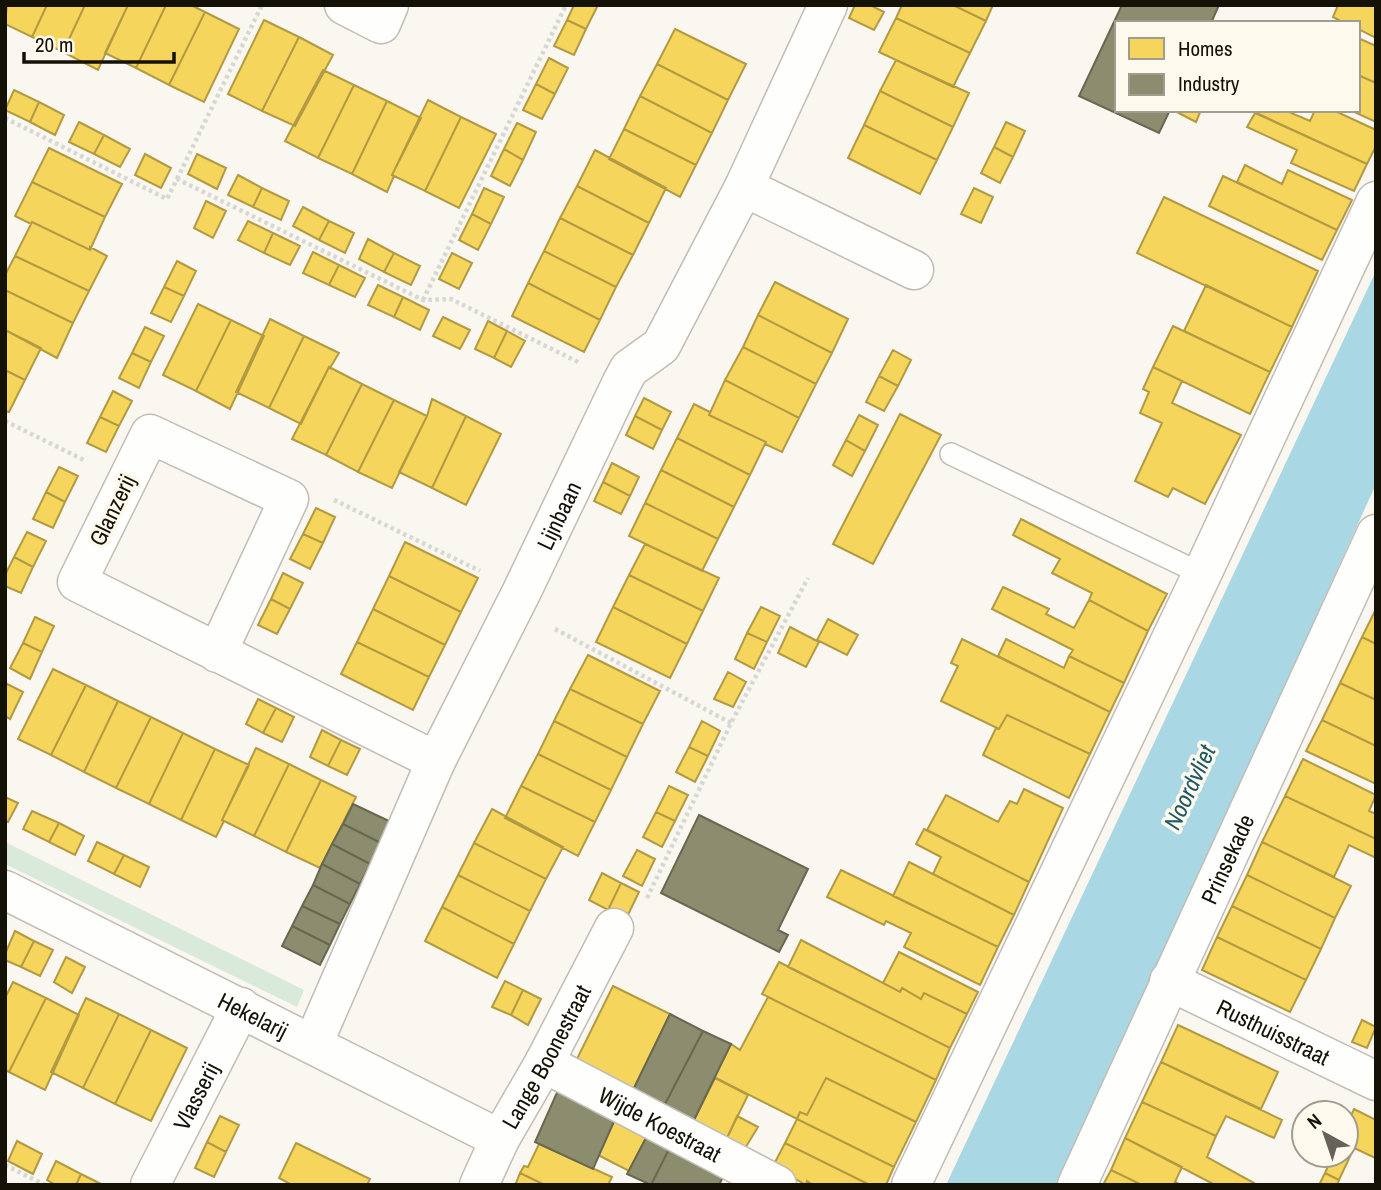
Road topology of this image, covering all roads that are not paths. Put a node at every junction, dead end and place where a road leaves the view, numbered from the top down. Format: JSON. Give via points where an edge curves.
{"nodes":[{"id":1,"x":344,"y":5,"type":"edge"},
{"id":2,"x":389,"y":5,"type":"edge"},
{"id":3,"x":828,"y":5,"type":"edge"},
{"id":4,"x":744,"y":187,"type":"junction"},
{"id":5,"x":1376,"y":201,"type":"edge"},
{"id":6,"x":914,"y":270,"type":"dead end"},
{"id":7,"x":951,"y":454,"type":"dead end"},
{"id":8,"x":1376,"y":534,"type":"edge"},
{"id":9,"x":1202,"y":574,"type":"junction"},
{"id":10,"x":217,"y":653,"type":"junction"},
{"id":11,"x":436,"y":761,"type":"junction"},
{"id":12,"x":5,"y":890,"type":"edge"},
{"id":13,"x":614,"y":928,"type":"road end"},
{"id":14,"x":1169,"y":981,"type":"junction"},
{"id":15,"x":241,"y":1007,"type":"junction"},
{"id":16,"x":313,"y":1044,"type":"junction"},
{"id":17,"x":544,"y":1063,"type":"junction"},
{"id":18,"x":1376,"y":1081,"type":"edge"},
{"id":19,"x":500,"y":1139,"type":"junction"},
{"id":20,"x":150,"y":1185,"type":"edge"},
{"id":21,"x":480,"y":1185,"type":"edge"},
{"id":22,"x":777,"y":1185,"type":"edge"},
{"id":23,"x":911,"y":1185,"type":"edge"},
{"id":24,"x":1077,"y":1185,"type":"edge"}],
"edges":[{"from":1,"to":2,"type":"street","via":[[381,24]]},
{"from":3,"to":4,"type":"street","name":"Lijnbaan"},
{"from":4,"to":6,"type":"street"},
{"from":4,"to":11,"type":"street","name":"Lijnbaan","via":[[661,346],[629,369]]},
{"from":5,"to":9,"type":"street"},
{"from":7,"to":9,"type":"lane"},
{"from":8,"to":14,"type":"street","name":"Prinsekade"},
{"from":9,"to":23,"type":"street"},
{"from":10,"to":10,"type":"street","name":"Glanzerij","via":[[77,582],[150,434],[289,499]]},
{"from":10,"to":11,"type":"street","name":"Glanzerij"},
{"from":11,"to":16,"type":"street","name":"Lijnbaan"},
{"from":12,"to":15,"type":"street","name":"Hekelarij"},
{"from":13,"to":17,"type":"street","name":"Lange Boonestraat"},
{"from":14,"to":18,"type":"street","name":"Rusthuisstraat"},
{"from":14,"to":24,"type":"street","name":"Prinsekade"},
{"from":15,"to":16,"type":"street","name":"Hekelarij"},
{"from":15,"to":20,"type":"street","name":"Vlasserij"},
{"from":16,"to":19,"type":"street","name":"Hekelarij"},
{"from":17,"to":19,"type":"street","name":"Lange Boonestraat"},
{"from":17,"to":22,"type":"street","name":"Wijde Koestraat"},
{"from":19,"to":21,"type":"street","name":"Lange Boonestraat"}]}
